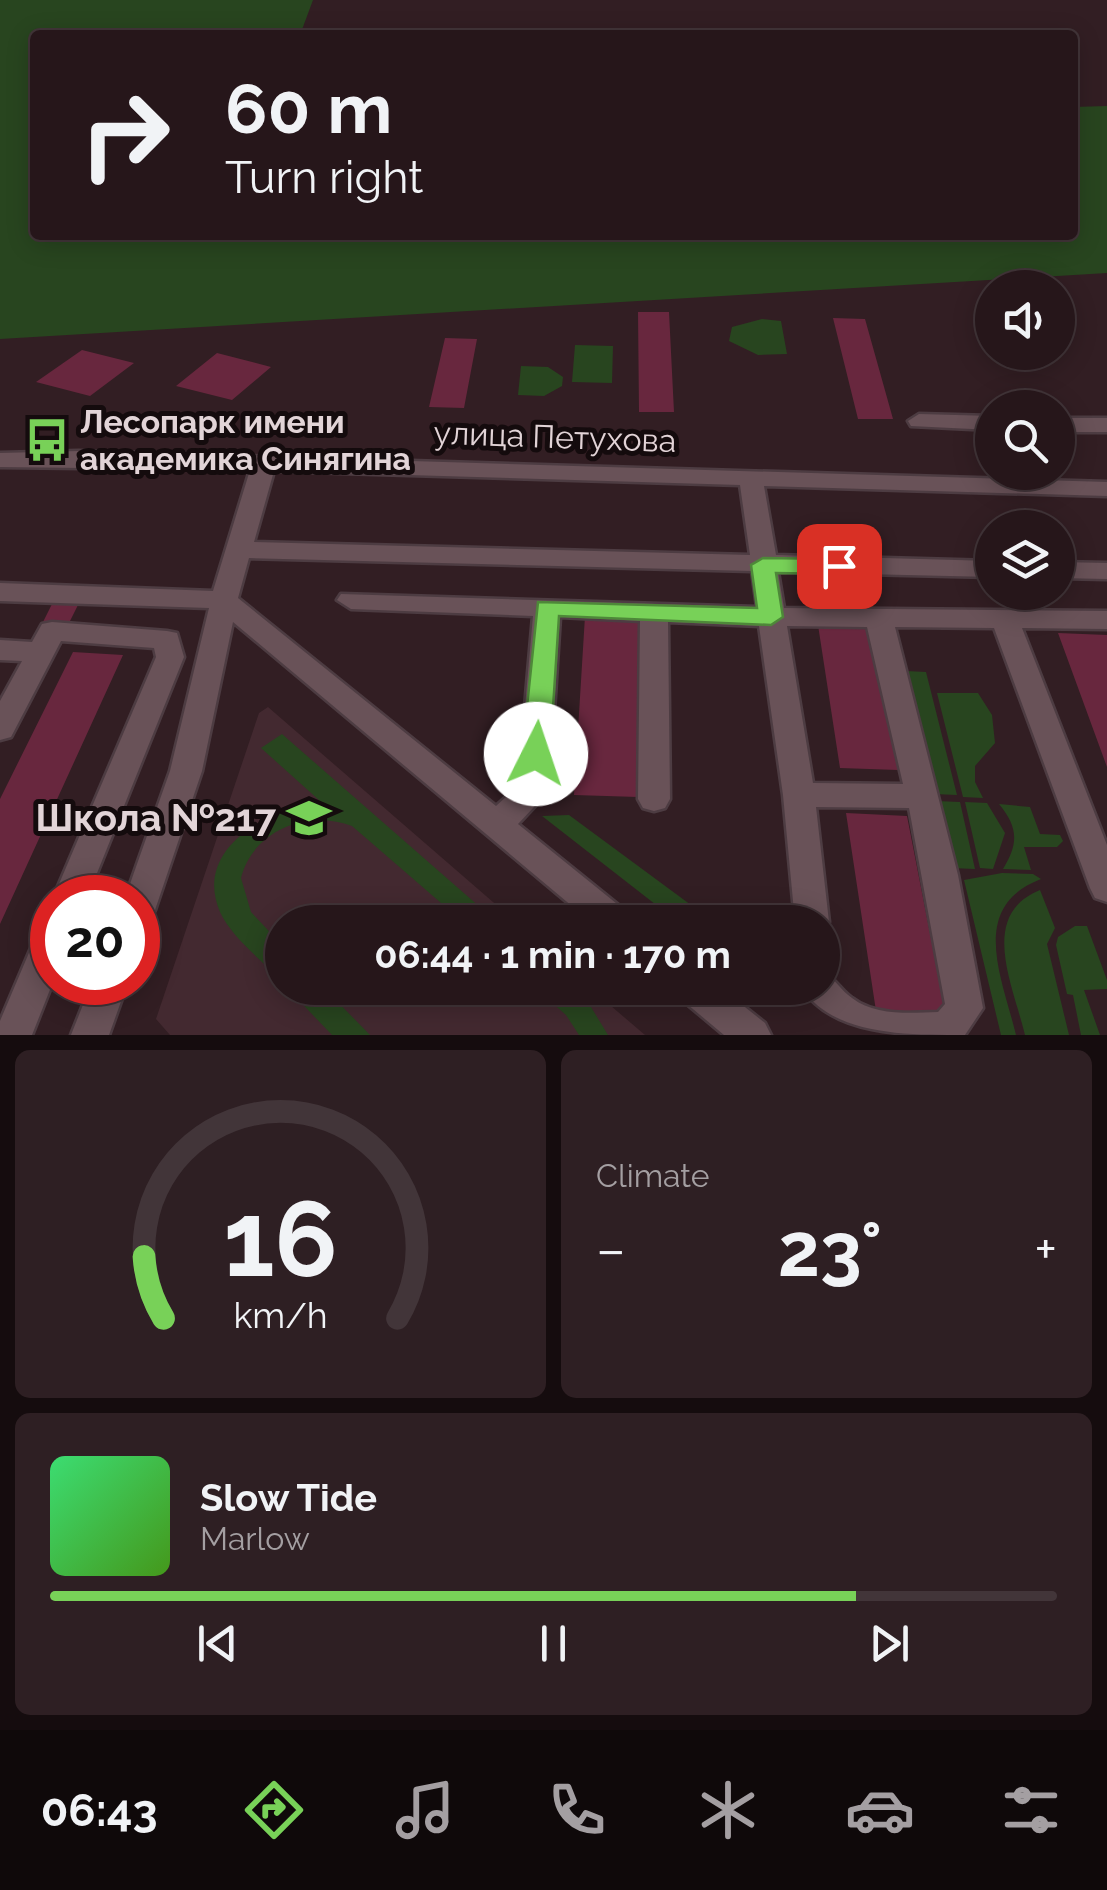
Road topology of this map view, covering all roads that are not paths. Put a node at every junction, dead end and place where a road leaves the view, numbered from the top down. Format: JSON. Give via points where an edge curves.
{"nodes":[{"id":1,"x":919,"y":421,"type":"dead end"},
{"id":2,"x":975,"y":423,"type":"edge"},
{"id":3,"x":1075,"y":425,"type":"edge"},
{"id":4,"x":1107,"y":426,"type":"edge"},
{"id":5,"x":0,"y":460,"type":"edge"},
{"id":6,"x":264,"y":463,"type":"junction"},
{"id":7,"x":752,"y":478,"type":"junction"},
{"id":8,"x":1107,"y":489,"type":"edge"},
{"id":9,"x":237,"y":550,"type":"junction"},
{"id":10,"x":763,"y":565,"type":"junction"},
{"id":11,"x":975,"y":569,"type":"edge"},
{"id":12,"x":1075,"y":570,"type":"edge"},
{"id":13,"x":1107,"y":571,"type":"edge"},
{"id":14,"x":0,"y":592,"type":"edge"},
{"id":15,"x":161,"y":597,"type":"junction"},
{"id":16,"x":224,"y":600,"type":"junction"},
{"id":17,"x":351,"y":600,"type":"dead end"},
{"id":18,"x":547,"y":608,"type":"junction"},
{"id":19,"x":654,"y":612,"type":"junction"},
{"id":20,"x":878,"y":615,"type":"junction"},
{"id":21,"x":771,"y":617,"type":"junction"},
{"id":22,"x":1004,"y":618,"type":"junction"},
{"id":23,"x":1107,"y":620,"type":"edge"},
{"id":24,"x":144,"y":635,"type":"junction"},
{"id":25,"x":0,"y":650,"type":"edge"},
{"id":26,"x":41,"y":652,"type":"junction"},
{"id":27,"x":0,"y":728,"type":"edge"},
{"id":28,"x":799,"y":795,"type":"junction"},
{"id":29,"x":923,"y":796,"type":"junction"},
{"id":30,"x":654,"y":799,"type":"dead end"},
{"id":31,"x":496,"y":825,"type":"junction"},
{"id":32,"x":80,"y":875,"type":"edge"},
{"id":33,"x":150,"y":875,"type":"edge"},
{"id":34,"x":1107,"y":888,"type":"edge"},
{"id":35,"x":594,"y":905,"type":"edge"},
{"id":36,"x":810,"y":905,"type":"edge"},
{"id":37,"x":30,"y":995,"type":"edge"},
{"id":38,"x":101,"y":1005,"type":"edge"},
{"id":39,"x":715,"y":1005,"type":"edge"},
{"id":40,"x":830,"y":1005,"type":"edge"},
{"id":41,"x":14,"y":1035,"type":"edge"},
{"id":42,"x":90,"y":1035,"type":"edge"},
{"id":43,"x":752,"y":1035,"type":"edge"}],
"edges":[{"from":1,"to":2,"type":"street"},
{"from":3,"to":4,"type":"street"},
{"from":5,"to":6,"type":"street","name":"улица Петухова"},
{"from":6,"to":7,"type":"street","name":"улица Петухова"},
{"from":6,"to":9,"type":"street"},
{"from":7,"to":8,"type":"street","name":"улица Петухова"},
{"from":7,"to":10,"type":"street"},
{"from":9,"to":10,"type":"street"},
{"from":9,"to":16,"type":"street"},
{"from":10,"to":11,"type":"street"},
{"from":10,"to":21,"type":"street"},
{"from":12,"to":13,"type":"street"},
{"from":14,"to":15,"type":"street"},
{"from":15,"to":16,"type":"street"},
{"from":15,"to":24,"type":"street"},
{"from":16,"to":31,"type":"street"},
{"from":16,"to":33,"type":"street","via":[[186,771]]},
{"from":17,"to":18,"type":"street"},
{"from":18,"to":19,"type":"street"},
{"from":18,"to":31,"type":"street","via":[[533,791]]},
{"from":19,"to":21,"type":"street"},
{"from":19,"to":30,"type":"street"},
{"from":20,"to":21,"type":"street"},
{"from":20,"to":22,"type":"street"},
{"from":20,"to":29,"type":"street"},
{"from":21,"to":28,"type":"street"},
{"from":22,"to":23,"type":"street"},
{"from":22,"to":34,"type":"street"},
{"from":24,"to":26,"type":"street","via":[[52,632]]},
{"from":24,"to":32,"type":"street","via":[[164,637],[170,657]]},
{"from":25,"to":26,"type":"street"},
{"from":26,"to":27,"type":"street"},
{"from":28,"to":29,"type":"street"},
{"from":28,"to":36,"type":"street"},
{"from":29,"to":40,"type":"street","via":[[961,1018],[947,1029],[867,1025]]},
{"from":31,"to":35,"type":"street"},
{"from":37,"to":41,"type":"street"},
{"from":38,"to":42,"type":"street"},
{"from":39,"to":43,"type":"street"}]}
